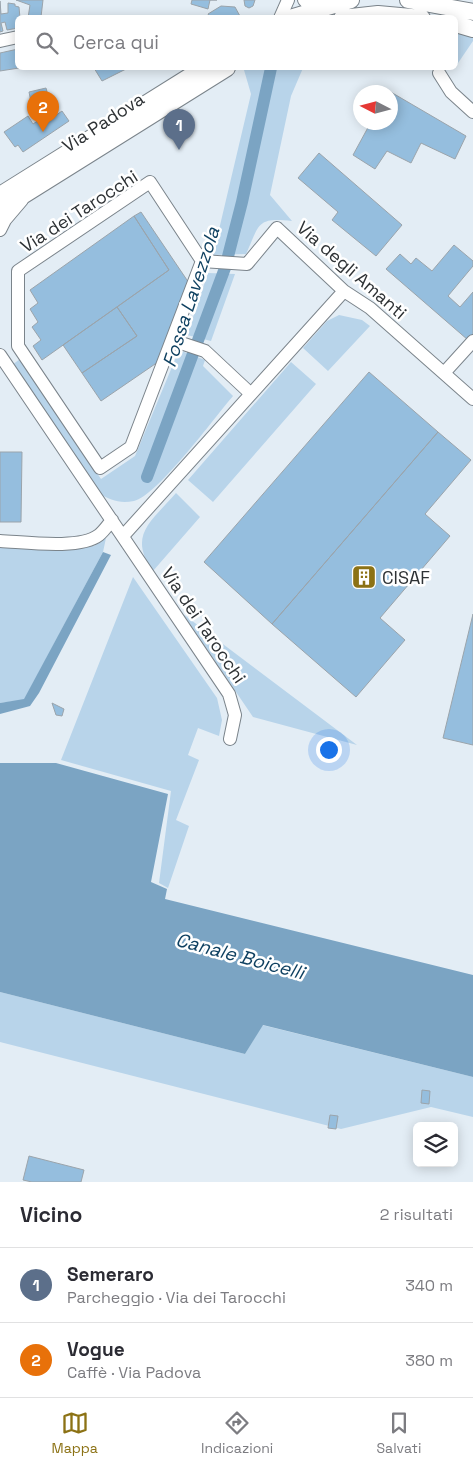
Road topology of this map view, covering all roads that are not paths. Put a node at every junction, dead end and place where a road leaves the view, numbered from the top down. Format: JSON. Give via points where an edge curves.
{"nodes":[{"id":1,"x":288,"y":0,"type":"edge"},
{"id":2,"x":351,"y":0,"type":"edge"},
{"id":3,"x":408,"y":0,"type":"edge"},
{"id":4,"x":313,"y":7,"type":"edge"},
{"id":5,"x":473,"y":12,"type":"edge"},
{"id":6,"x":281,"y":15,"type":"edge"},
{"id":7,"x":296,"y":15,"type":"edge"},
{"id":8,"x":369,"y":15,"type":"edge"},
{"id":9,"x":389,"y":15,"type":"edge"},
{"id":10,"x":458,"y":25,"type":"edge"},
{"id":11,"x":473,"y":29,"type":"edge"},
{"id":12,"x":15,"y":38,"type":"edge"},
{"id":13,"x":0,"y":41,"type":"edge"},
{"id":14,"x":219,"y":70,"type":"edge"},
{"id":15,"x":439,"y":73,"type":"dead end"},
{"id":16,"x":199,"y":75,"type":"edge"},
{"id":17,"x":473,"y":112,"type":"edge"},
{"id":18,"x":125,"y":124,"type":"junction"},
{"id":19,"x":0,"y":195,"type":"edge"},
{"id":20,"x":27,"y":195,"type":"junction"},
{"id":21,"x":0,"y":210,"type":"edge"},
{"id":22,"x":0,"y":230,"type":"edge"},
{"id":23,"x":209,"y":261,"type":"junction"},
{"id":24,"x":344,"y":290,"type":"junction"},
{"id":25,"x":172,"y":340,"type":"junction"},
{"id":26,"x":473,"y":341,"type":"edge"},
{"id":27,"x":18,"y":346,"type":"junction"},
{"id":28,"x":1,"y":356,"type":"edge"},
{"id":29,"x":444,"y":373,"type":"junction"},
{"id":30,"x":251,"y":394,"type":"junction"},
{"id":31,"x":473,"y":399,"type":"edge"},
{"id":32,"x":112,"y":520,"type":"junction"},
{"id":33,"x":123,"y":536,"type":"junction"},
{"id":34,"x":0,"y":541,"type":"edge"},
{"id":35,"x":230,"y":739,"type":"dead end"}],
"edges":[{"from":1,"to":6,"type":"street"},
{"from":2,"to":4,"type":"main road"},
{"from":3,"to":5,"type":"main road"},
{"from":4,"to":7,"type":"main road"},
{"from":8,"to":9,"type":"main road"},
{"from":10,"to":11,"type":"main road"},
{"from":12,"to":13,"type":"street"},
{"from":14,"to":16,"type":"main road","name":"Via Padova"},
{"from":15,"to":17,"type":"street","via":[[451,92]]},
{"from":16,"to":18,"type":"main road","name":"Via Padova"},
{"from":18,"to":19,"type":"main road","name":"Via Padova"},
{"from":18,"to":20,"type":"main road","name":"Via Padova"},
{"from":20,"to":21,"type":"main road","name":"Via Padova"},
{"from":20,"to":22,"type":"street","name":"Via dei Tarocchi"},
{"from":23,"to":24,"type":"street","name":"Via degli Amanti","via":[[247,264],[277,228]]},
{"from":23,"to":25,"type":"street"},
{"from":23,"to":27,"type":"street","name":"Via dei Tarocchi","via":[[150,182],[18,271]]},
{"from":24,"to":29,"type":"street","name":"Via degli Amanti","via":[[370,308]]},
{"from":24,"to":30,"type":"street"},
{"from":25,"to":27,"type":"street","via":[[131,447],[100,468]]},
{"from":25,"to":30,"type":"street","via":[[206,351]]},
{"from":26,"to":29,"type":"street"},
{"from":27,"to":28,"type":"street","name":"Via dei Tarocchi"},
{"from":28,"to":32,"type":"street","name":"Via dei Tarocchi"},
{"from":29,"to":31,"type":"street","name":"Via degli Amanti"},
{"from":30,"to":33,"type":"street"},
{"from":32,"to":33,"type":"street","name":"Via dei Tarocchi"},
{"from":32,"to":34,"type":"street","via":[[99,535],[74,543]]},
{"from":33,"to":35,"type":"street","name":"Via dei Tarocchi","via":[[230,694],[235,716]]}]}
